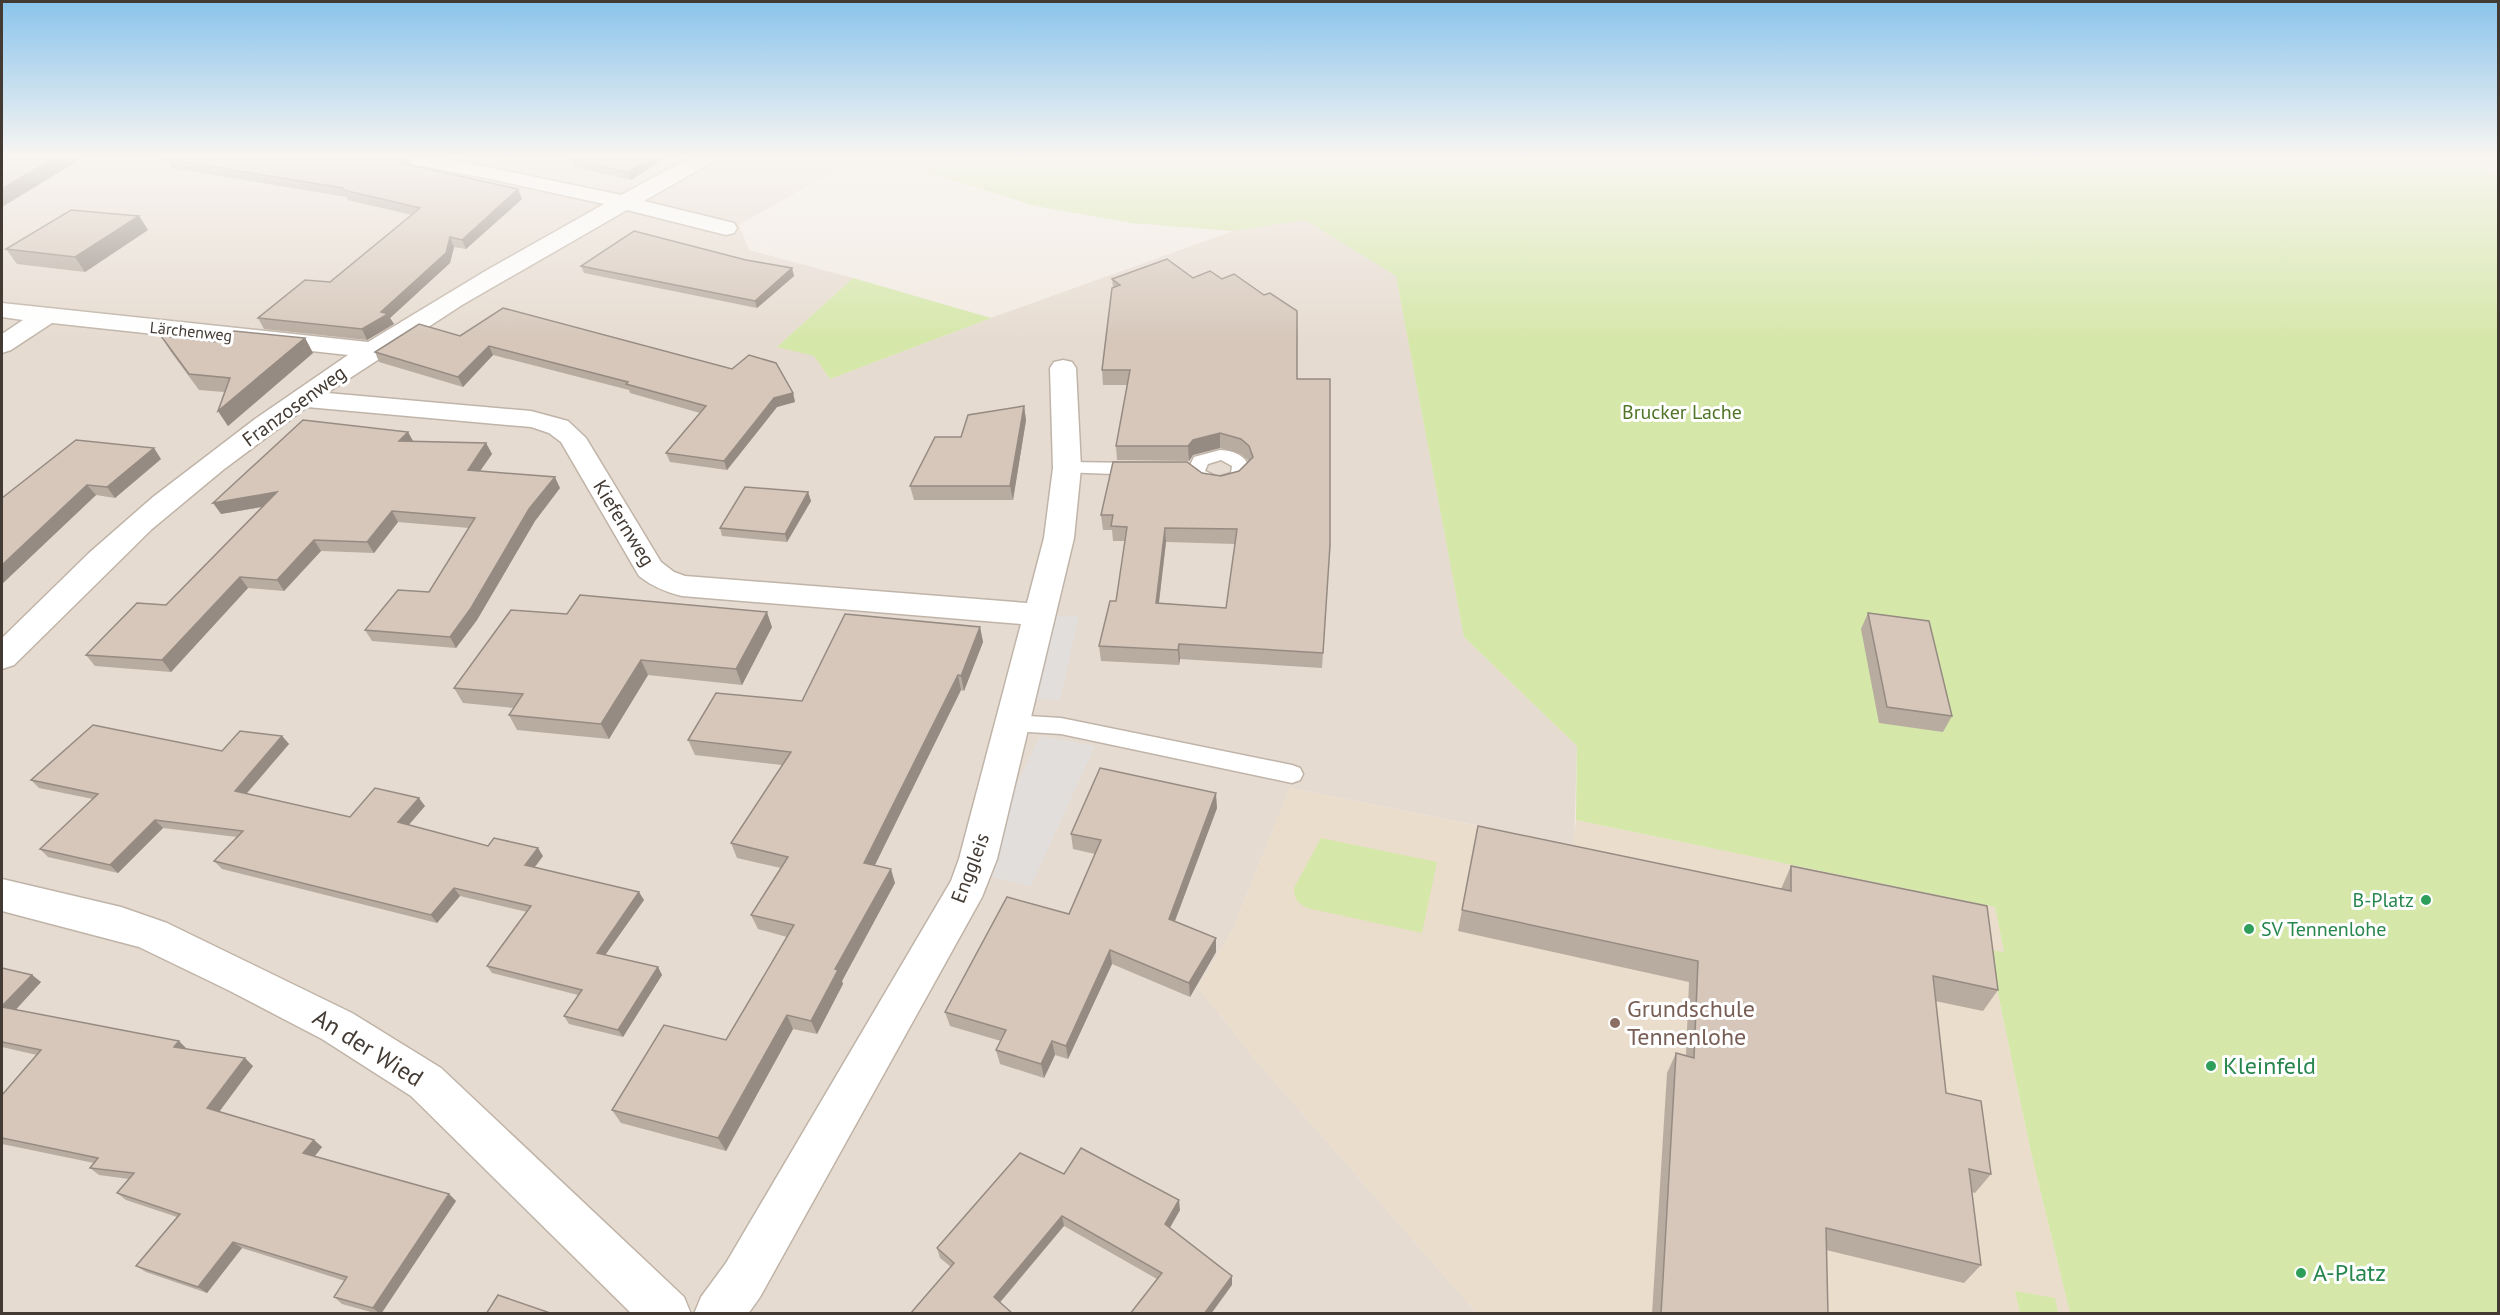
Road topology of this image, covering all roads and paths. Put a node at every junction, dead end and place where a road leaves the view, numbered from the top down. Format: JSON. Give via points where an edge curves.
{"nodes":[{"id":1,"x":599,"y":217,"type":"edge"},
{"id":2,"x":680,"y":217,"type":"edge"},
{"id":3,"x":726,"y":228,"type":"dead end"},
{"id":4,"x":2,"y":310,"type":"edge"},
{"id":5,"x":46,"y":316,"type":"junction"},
{"id":6,"x":2,"y":345,"type":"edge"},
{"id":7,"x":372,"y":350,"type":"junction"},
{"id":8,"x":1063,"y":368,"type":"dead end"},
{"id":9,"x":302,"y":399,"type":"junction"},
{"id":10,"x":1067,"y":468,"type":"junction"},
{"id":11,"x":1196,"y":469,"type":"edge"},
{"id":12,"x":1039,"y":615,"type":"junction"},
{"id":13,"x":2,"y":657,"type":"edge"},
{"id":14,"x":1012,"y":723,"type":"junction"},
{"id":15,"x":1292,"y":774,"type":"dead end"},
{"id":16,"x":2,"y":895,"type":"edge"},
{"id":17,"x":667,"y":1314,"type":"edge"},
{"id":18,"x":718,"y":1314,"type":"edge"}],
"edges":[{"from":1,"to":7,"type":"street","name":"Franzosenweg"},
{"from":2,"to":3,"type":"street"},
{"from":4,"to":5,"type":"street","name":"Lärchenweg"},
{"from":5,"to":6,"type":"street"},
{"from":5,"to":7,"type":"street","name":"Lärchenweg"},
{"from":7,"to":9,"type":"street","name":"Franzosenweg"},
{"from":8,"to":10,"type":"street","name":"Enggleis"},
{"from":9,"to":12,"type":"street","name":"Kiefernweg","via":[[531,419],[563,428],[650,569],[682,586]]},
{"from":9,"to":13,"type":"street","name":"Franzosenweg","via":[[161,506]]},
{"from":10,"to":11,"type":"lane"},
{"from":10,"to":12,"type":"street","name":"Enggleis","via":[[1059,538]]},
{"from":12,"to":14,"type":"street","name":"Enggleis"},
{"from":14,"to":15,"type":"lane","via":[[1060,726]]},
{"from":14,"to":18,"type":"street","name":"Enggleis","via":[[968,886],[743,1280]]},
{"from":16,"to":17,"type":"street","name":"An der Wied","via":[[153,935],[346,1032],[426,1082]]}]}
